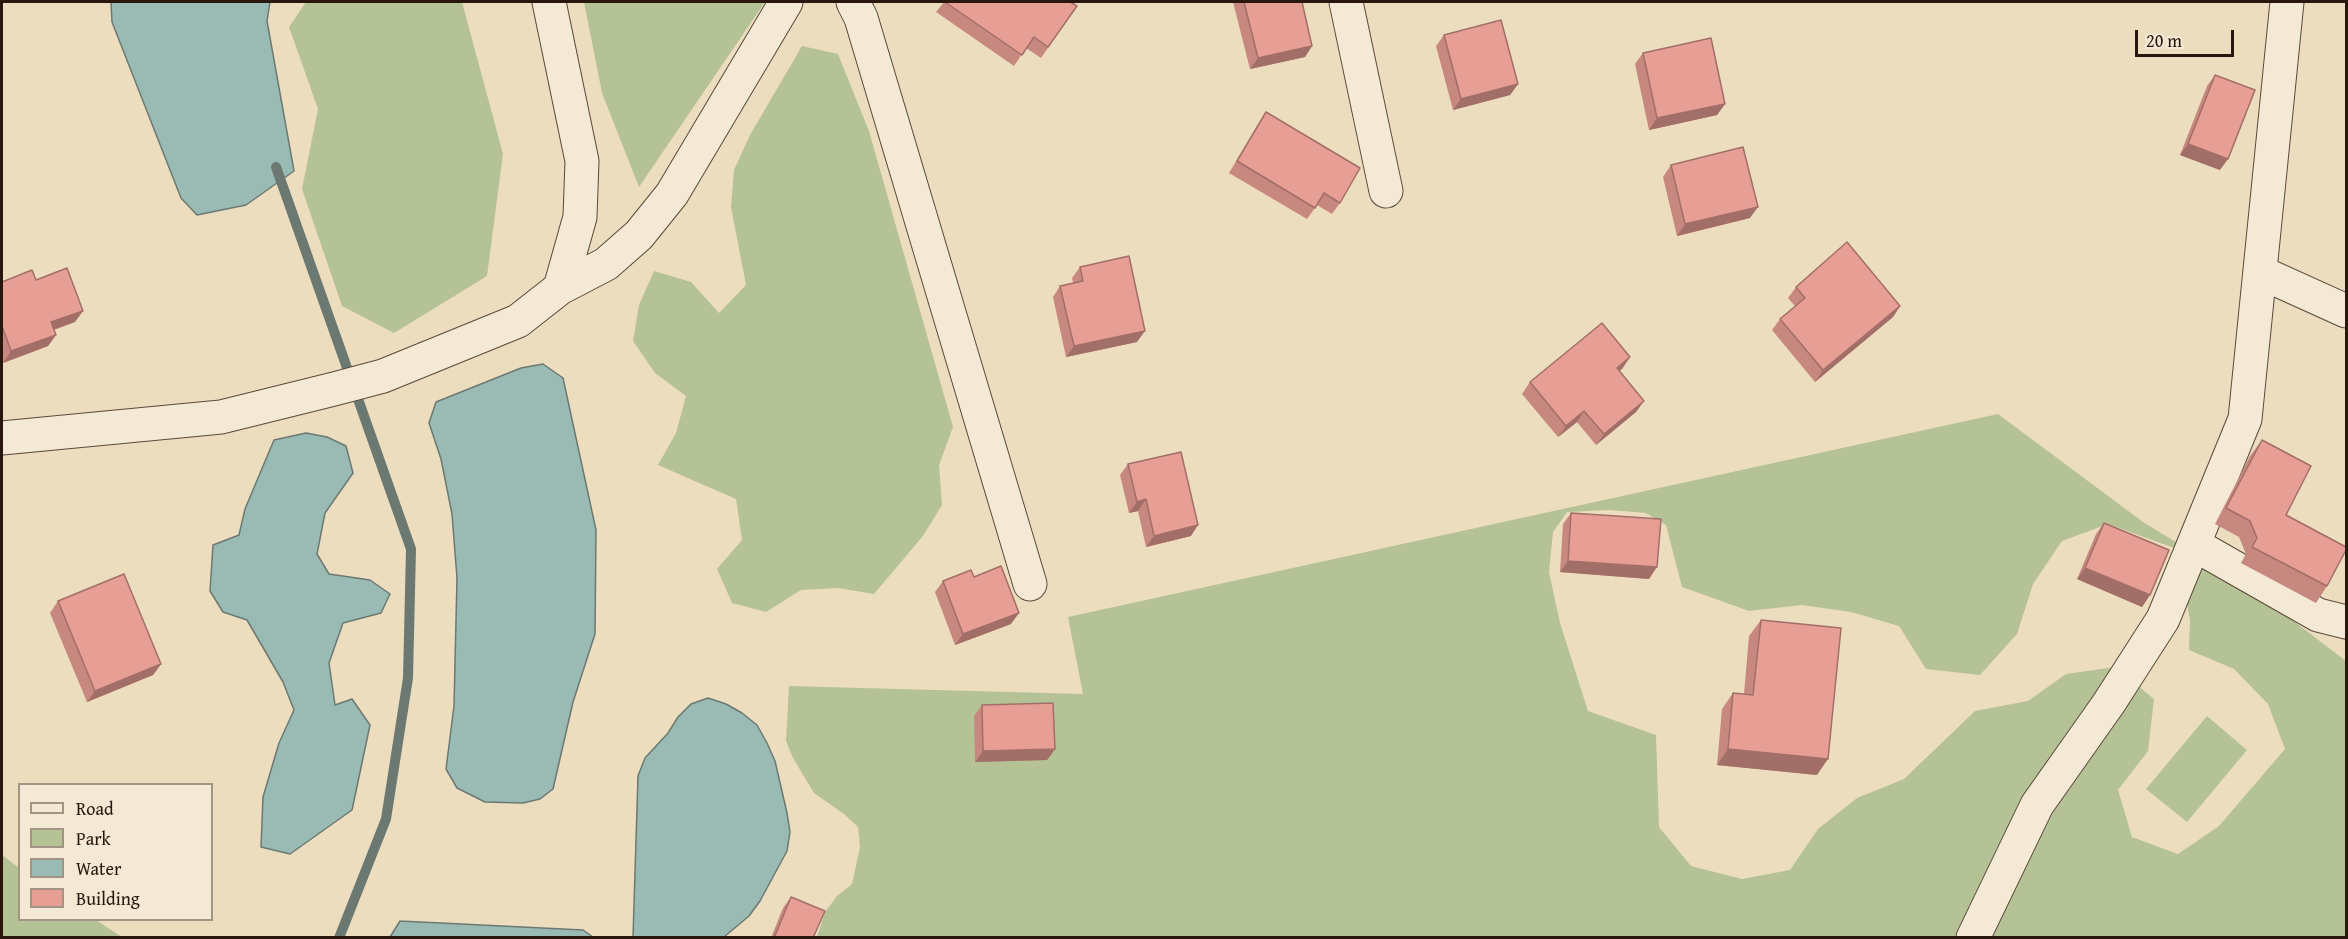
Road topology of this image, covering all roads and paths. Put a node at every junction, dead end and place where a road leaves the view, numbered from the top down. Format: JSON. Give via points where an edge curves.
{"nodes":[{"id":1,"x":549,"y":2,"type":"edge"},
{"id":2,"x":786,"y":2,"type":"edge"},
{"id":3,"x":853,"y":2,"type":"edge"},
{"id":4,"x":1346,"y":2,"type":"edge"},
{"id":5,"x":2287,"y":2,"type":"edge"},
{"id":6,"x":1386,"y":191,"type":"dead end"},
{"id":7,"x":2262,"y":273,"type":"junction"},
{"id":8,"x":560,"y":288,"type":"junction"},
{"id":9,"x":2346,"y":310,"type":"edge"},
{"id":10,"x":2,"y":438,"type":"edge"},
{"id":11,"x":2194,"y":549,"type":"junction"},
{"id":12,"x":1030,"y":584,"type":"dead end"},
{"id":13,"x":2346,"y":622,"type":"edge"},
{"id":14,"x":1973,"y":938,"type":"edge"}],
"edges":[{"from":1,"to":8,"type":"street","via":[[582,160],[579,217]]},
{"from":2,"to":8,"type":"street","via":[[672,194],[639,236],[606,264]]},
{"from":3,"to":12,"type":"street"},
{"from":4,"to":6,"type":"street"},
{"from":5,"to":7,"type":"street"},
{"from":7,"to":9,"type":"street"},
{"from":7,"to":11,"type":"street","via":[[2245,419]]},
{"from":8,"to":10,"type":"street","via":[[518,321],[383,376],[221,417]]},
{"from":11,"to":13,"type":"street","via":[[2318,615]]},
{"from":11,"to":14,"type":"street","via":[[2163,619],[2037,805]]}]}
